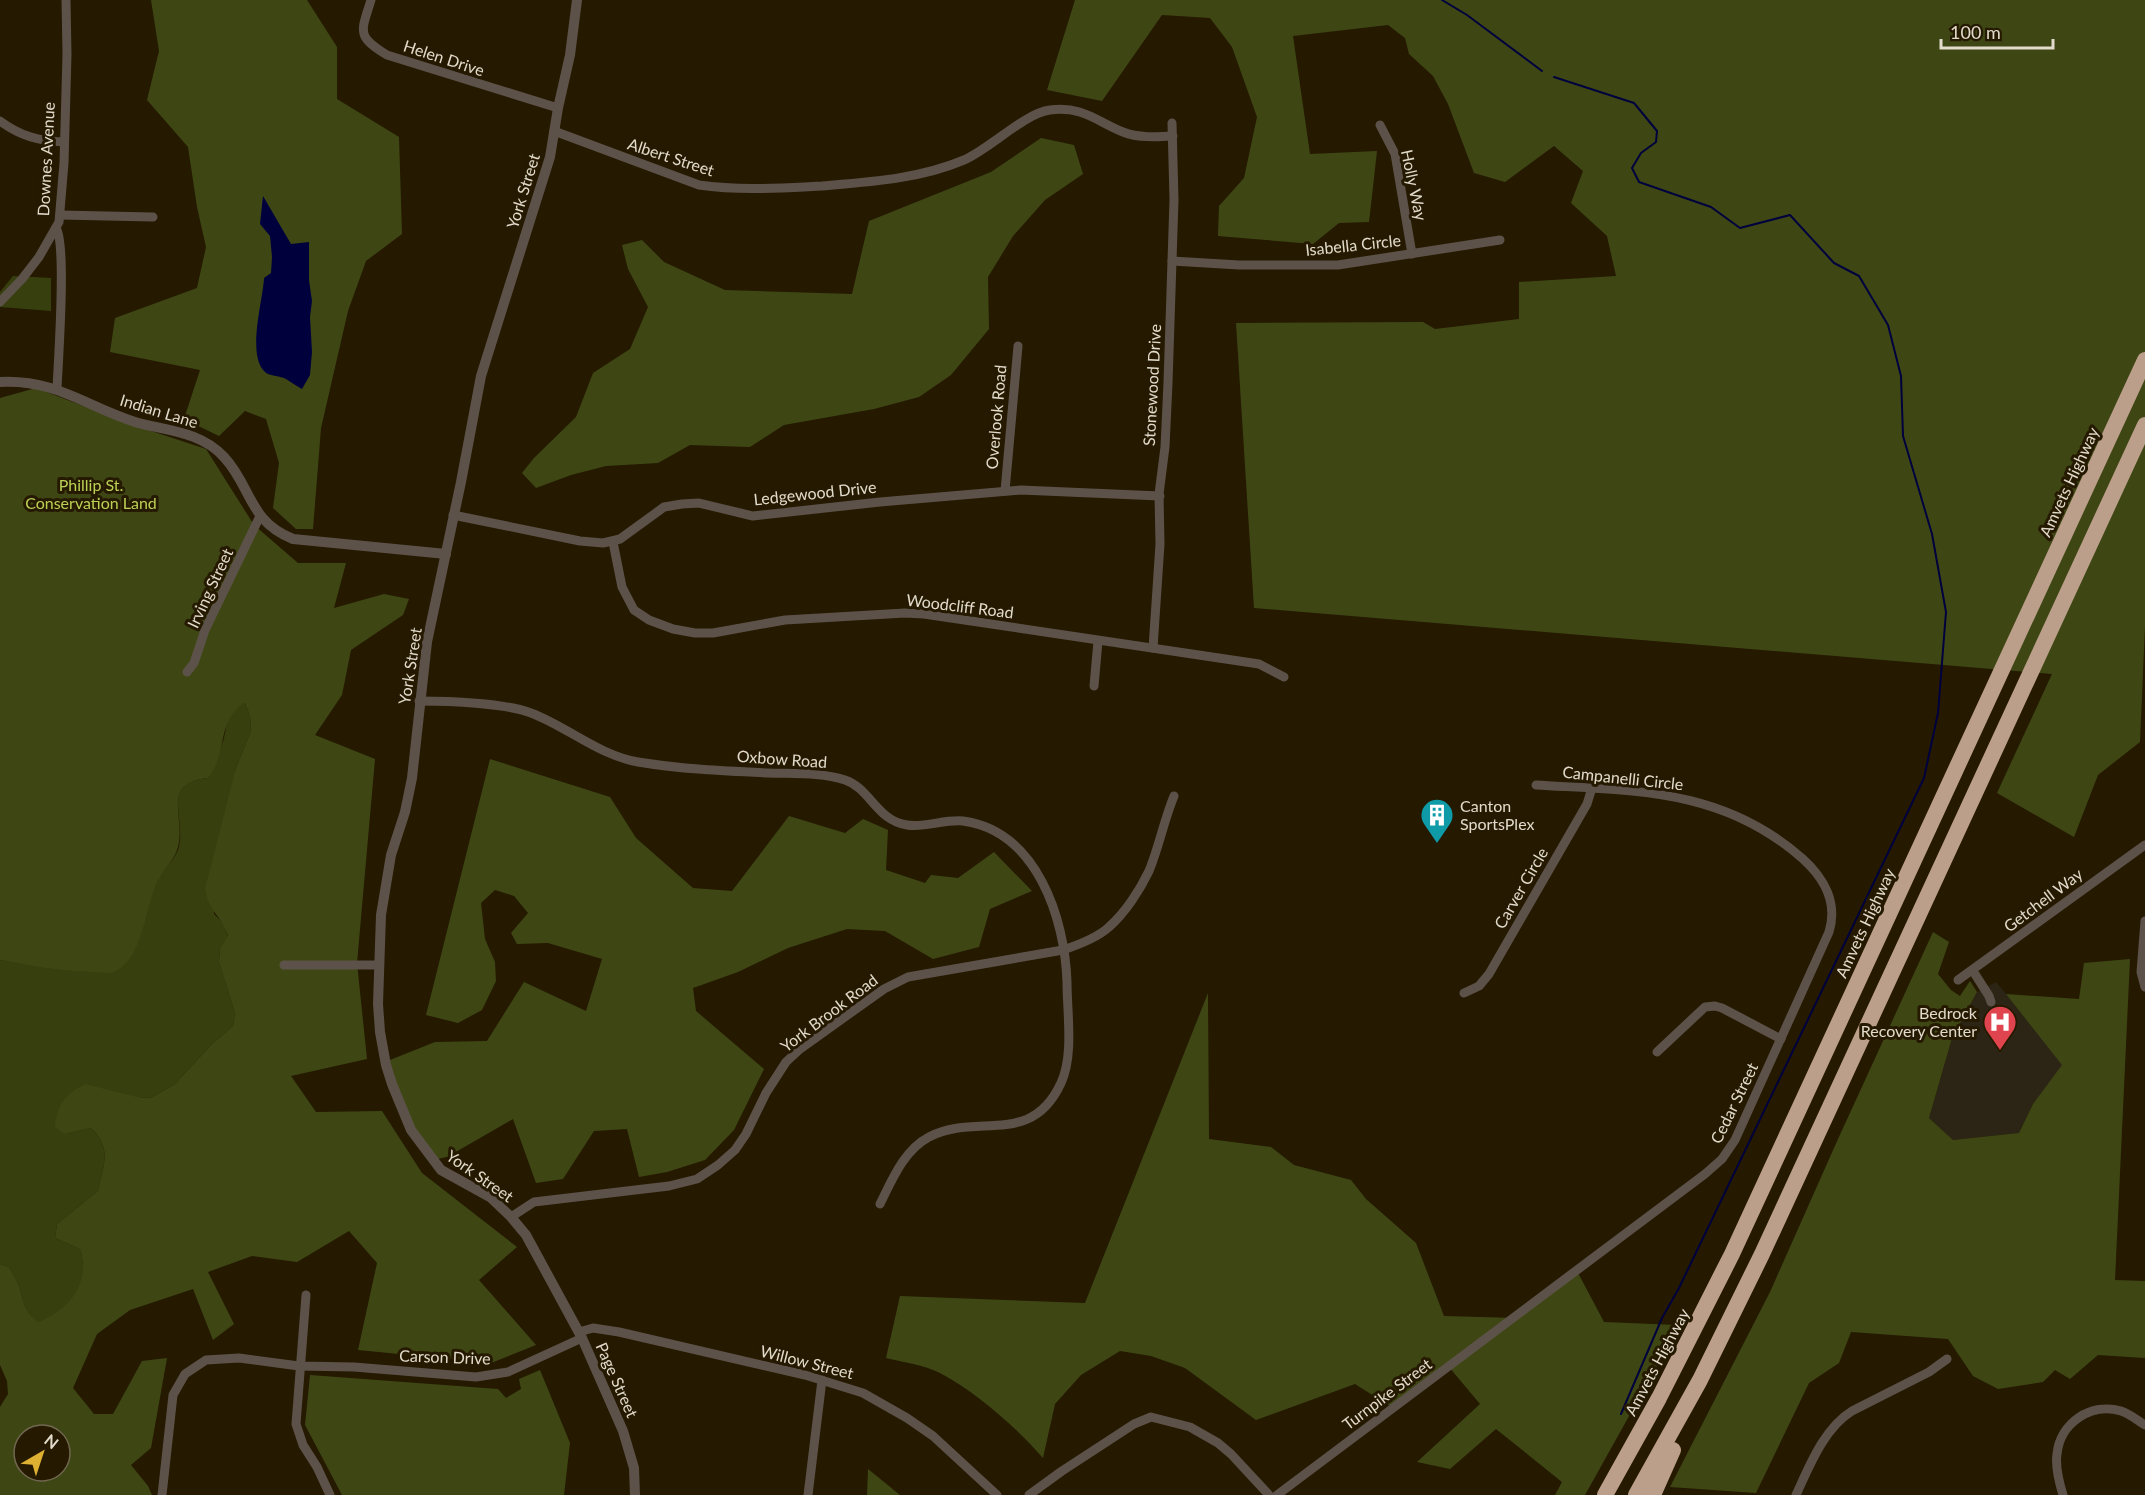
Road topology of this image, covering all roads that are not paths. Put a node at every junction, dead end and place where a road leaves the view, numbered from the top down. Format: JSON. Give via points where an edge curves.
{"nodes":[{"id":1,"x":66,"y":0,"type":"edge"},
{"id":2,"x":370,"y":0,"type":"edge"},
{"id":3,"x":577,"y":0,"type":"edge"},
{"id":4,"x":558,"y":108,"type":"junction"},
{"id":5,"x":0,"y":121,"type":"edge"},
{"id":6,"x":1172,"y":123,"type":"dead end"},
{"id":7,"x":1380,"y":124,"type":"dead end"},
{"id":8,"x":554,"y":131,"type":"junction"},
{"id":9,"x":1173,"y":136,"type":"junction"},
{"id":10,"x":64,"y":142,"type":"junction"},
{"id":11,"x":60,"y":214,"type":"junction"},
{"id":12,"x":153,"y":217,"type":"dead end"},
{"id":13,"x":56,"y":228,"type":"junction"},
{"id":14,"x":1500,"y":240,"type":"dead end"},
{"id":15,"x":1412,"y":254,"type":"junction"},
{"id":16,"x":1172,"y":261,"type":"junction"},
{"id":17,"x":0,"y":302,"type":"edge"},
{"id":18,"x":1018,"y":346,"type":"dead end"},
{"id":19,"x":2145,"y":360,"type":"edge"},
{"id":20,"x":0,"y":382,"type":"edge"},
{"id":21,"x":57,"y":389,"type":"junction"},
{"id":22,"x":2145,"y":425,"type":"edge"},
{"id":23,"x":1005,"y":491,"type":"junction"},
{"id":24,"x":1160,"y":496,"type":"junction"},
{"id":25,"x":453,"y":515,"type":"junction"},
{"id":26,"x":260,"y":516,"type":"junction"},
{"id":27,"x":613,"y":542,"type":"junction"},
{"id":28,"x":446,"y":554,"type":"junction"},
{"id":29,"x":1098,"y":640,"type":"junction"},
{"id":30,"x":1153,"y":648,"type":"junction"},
{"id":31,"x":187,"y":672,"type":"dead end"},
{"id":32,"x":1284,"y":677,"type":"dead end"},
{"id":33,"x":1094,"y":686,"type":"dead end"},
{"id":34,"x":419,"y":701,"type":"junction"},
{"id":35,"x":1536,"y":785,"type":"dead end"},
{"id":36,"x":1592,"y":788,"type":"junction"},
{"id":37,"x":1174,"y":796,"type":"dead end"},
{"id":38,"x":2145,"y":845,"type":"edge"},
{"id":39,"x":1832,"y":918,"type":"joint"},
{"id":40,"x":2145,"y":921,"type":"edge"},
{"id":41,"x":1063,"y":950,"type":"junction"},
{"id":42,"x":284,"y":965,"type":"dead end"},
{"id":43,"x":379,"y":965,"type":"junction"},
{"id":44,"x":1973,"y":971,"type":"junction"},
{"id":45,"x":1958,"y":980,"type":"dead end"},
{"id":46,"x":2145,"y":987,"type":"edge"},
{"id":47,"x":1464,"y":993,"type":"dead end"},
{"id":48,"x":1991,"y":1002,"type":"dead end"},
{"id":49,"x":1780,"y":1039,"type":"junction"},
{"id":50,"x":1657,"y":1052,"type":"dead end"},
{"id":51,"x":880,"y":1204,"type":"dead end"},
{"id":52,"x":511,"y":1217,"type":"junction"},
{"id":53,"x":554,"y":1284,"type":"joint"},
{"id":54,"x":306,"y":1294,"type":"dead end"},
{"id":55,"x":1515,"y":1318,"type":"joint"},
{"id":56,"x":1727,"y":1325,"type":"junction"},
{"id":57,"x":580,"y":1335,"type":"junction"},
{"id":58,"x":1947,"y":1359,"type":"dead end"},
{"id":59,"x":299,"y":1366,"type":"junction"},
{"id":60,"x":822,"y":1380,"type":"junction"},
{"id":61,"x":2145,"y":1425,"type":"edge"},
{"id":62,"x":1607,"y":1490,"type":"edge"},
{"id":63,"x":162,"y":1495,"type":"edge"},
{"id":64,"x":330,"y":1495,"type":"edge"},
{"id":65,"x":635,"y":1495,"type":"edge"},
{"id":66,"x":808,"y":1495,"type":"edge"},
{"id":67,"x":997,"y":1495,"type":"edge"},
{"id":68,"x":1029,"y":1495,"type":"edge"},
{"id":69,"x":1269,"y":1495,"type":"edge"},
{"id":70,"x":1277,"y":1495,"type":"edge"},
{"id":71,"x":1636,"y":1495,"type":"edge"},
{"id":72,"x":1653,"y":1495,"type":"edge"},
{"id":73,"x":1796,"y":1495,"type":"edge"},
{"id":74,"x":2063,"y":1495,"type":"edge"}],
"edges":[{"from":1,"to":10,"type":"street","name":"Downes Avenue"},
{"from":2,"to":4,"type":"street","name":"Helen Drive","via":[[362,27],[364,37],[387,55]]},
{"from":3,"to":4,"type":"street","name":"York Street"},
{"from":4,"to":8,"type":"street","name":"York Street"},
{"from":5,"to":10,"type":"street","via":[[15,132],[36,139]]},
{"from":6,"to":9,"type":"street","name":"Stonewood Drive"},
{"from":7,"to":15,"type":"street","name":"Holly Way","via":[[1395,154]]},
{"from":8,"to":9,"type":"street","name":"Albert Street","via":[[699,185],[759,189],[885,181],[937,171],[967,159],[1034,115],[1051,110],[1084,112],[1125,133]]},
{"from":8,"to":25,"type":"street","name":"York Street","via":[[541,190],[481,376]]},
{"from":9,"to":16,"type":"street","name":"Stonewood Drive"},
{"from":10,"to":11,"type":"street","name":"Downes Avenue"},
{"from":11,"to":12,"type":"street"},
{"from":11,"to":13,"type":"street","name":"Downes Avenue"},
{"from":13,"to":17,"type":"street","via":[[39,257]]},
{"from":13,"to":21,"type":"street","name":"Downes Avenue","via":[[61,240]]},
{"from":14,"to":15,"type":"street","name":"Isabella Circle"},
{"from":15,"to":16,"type":"street","name":"Isabella Circle","via":[[1306,266]]},
{"from":16,"to":24,"type":"street","name":"Stonewood Drive"},
{"from":18,"to":23,"type":"street","name":"Overlook Road"},
{"from":19,"to":62,"type":"highway","name":"Amvets Highway","via":[[1732,1254],[1664,1390]]},
{"from":20,"to":21,"type":"street","name":"Indian Lane"},
{"from":21,"to":26,"type":"street","name":"Indian Lane","via":[[124,418],[189,434],[207,444],[230,465]]},
{"from":22,"to":56,"type":"highway"},
{"from":23,"to":24,"type":"street","name":"Ledgewood Drive"},
{"from":23,"to":27,"type":"street","name":"Ledgewood Drive","via":[[753,516],[699,503],[682,504],[664,507]]},
{"from":24,"to":30,"type":"street","name":"Stonewood Drive"},
{"from":25,"to":27,"type":"street","via":[[580,541]]},
{"from":25,"to":28,"type":"street","name":"York Street"},
{"from":26,"to":28,"type":"street","name":"Indian Lane","via":[[277,532],[292,539]]},
{"from":26,"to":31,"type":"street","name":"Irving Street"},
{"from":27,"to":29,"type":"street","name":"Woodcliff Road","via":[[622,587],[634,610],[673,629],[695,633],[731,631],[785,620],[905,613]]},
{"from":28,"to":34,"type":"street","name":"York Street"},
{"from":29,"to":30,"type":"street","name":"Woodcliff Road"},
{"from":29,"to":33,"type":"street"},
{"from":30,"to":32,"type":"street","name":"Woodcliff Road","via":[[1259,664]]},
{"from":34,"to":41,"type":"street","name":"Oxbow Road","via":[[529,712],[598,749],[636,761],[845,779],[857,786],[887,818],[908,826],[962,821],[986,828],[1025,856],[1042,881],[1056,915]]},
{"from":34,"to":43,"type":"street","name":"York Street","via":[[412,778],[391,855],[381,915]]},
{"from":35,"to":36,"type":"street","name":"Campanelli Circle"},
{"from":36,"to":39,"type":"street","name":"Campanelli Circle","via":[[1680,797],[1750,822],[1815,871],[1828,893]]},
{"from":36,"to":47,"type":"street","name":"Carver Circle","via":[[1589,801],[1489,974],[1479,986]]},
{"from":37,"to":41,"type":"street","name":"York Brook Road","via":[[1149,871],[1129,905],[1108,928]]},
{"from":38,"to":44,"type":"street","name":"Getchell Way"},
{"from":39,"to":49,"type":"street","name":"Cedar Street"},
{"from":40,"to":46,"type":"street","via":[[2141,972]]},
{"from":41,"to":51,"type":"street","name":"Oxbow Road","via":[[1068,1060],[1062,1082],[1049,1102],[1034,1117],[1013,1124],[948,1130],[927,1138],[897,1171]]},
{"from":41,"to":52,"type":"street","name":"York Brook Road","via":[[908,977],[884,988],[786,1062],[735,1150],[697,1179],[534,1202]]},
{"from":42,"to":43,"type":"street"},
{"from":43,"to":52,"type":"street","name":"York Street","via":[[378,1012],[383,1051],[411,1130],[441,1170],[490,1197]]},
{"from":44,"to":45,"type":"street","name":"Getchell Way"},
{"from":44,"to":48,"type":"street"},
{"from":49,"to":50,"type":"street","via":[[1712,1006],[1702,1010]]},
{"from":49,"to":55,"type":"street","name":"Cedar Street","via":[[1735,1140],[1722,1159]]},
{"from":52,"to":53,"type":"street","name":"York Street"},
{"from":53,"to":57,"type":"street","name":"Page Street"},
{"from":54,"to":59,"type":"street"},
{"from":55,"to":70,"type":"street","name":"Turnpike Street"},
{"from":56,"to":71,"type":"highway"},
{"from":56,"to":72,"type":"highway"},
{"from":57,"to":59,"type":"street","name":"Carson Drive","via":[[493,1376]]},
{"from":57,"to":60,"type":"street","name":"Willow Street","via":[[590,1328],[604,1329]]},
{"from":57,"to":65,"type":"street","name":"Page Street","via":[[628,1444]]},
{"from":58,"to":73,"type":"street","via":[[1845,1416],[1819,1450]]},
{"from":59,"to":63,"type":"street","name":"Carson Drive","via":[[216,1358],[199,1363],[185,1374],[172,1401]]},
{"from":59,"to":64,"type":"street","via":[[297,1433]]},
{"from":60,"to":66,"type":"street"},
{"from":60,"to":67,"type":"street","name":"Willow Street","via":[[863,1393],[915,1423]]},
{"from":61,"to":74,"type":"street","via":[[2115,1410],[2090,1412],[2072,1423],[2057,1454]]},
{"from":68,"to":69,"type":"street","via":[[1134,1424],[1151,1417],[1191,1427],[1218,1443]]}]}
